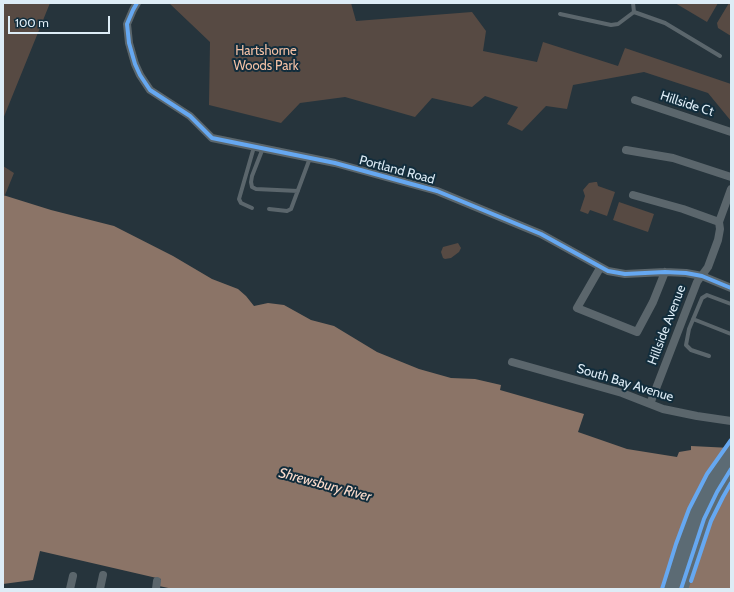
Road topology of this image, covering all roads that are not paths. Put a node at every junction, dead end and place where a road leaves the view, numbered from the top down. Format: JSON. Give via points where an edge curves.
{"nodes":[{"id":1,"x":137,"y":3,"type":"edge"},
{"id":2,"x":633,"y":3,"type":"edge"},
{"id":3,"x":634,"y":12,"type":"junction"},
{"id":4,"x":560,"y":14,"type":"dead end"},
{"id":5,"x":720,"y":56,"type":"dead end"},
{"id":6,"x":635,"y":100,"type":"dead end"},
{"id":7,"x":731,"y":132,"type":"edge"},
{"id":8,"x":254,"y":147,"type":"junction"},
{"id":9,"x":263,"y":148,"type":"junction"},
{"id":10,"x":626,"y":150,"type":"dead end"},
{"id":11,"x":310,"y":158,"type":"junction"},
{"id":12,"x":731,"y":176,"type":"edge"},
{"id":13,"x":731,"y":189,"type":"edge"},
{"id":14,"x":298,"y":191,"type":"junction"},
{"id":15,"x":633,"y":195,"type":"dead end"},
{"id":16,"x":252,"y":208,"type":"dead end"},
{"id":17,"x":269,"y":209,"type":"dead end"},
{"id":18,"x":719,"y":222,"type":"junction"},
{"id":19,"x":600,"y":268,"type":"junction"},
{"id":20,"x":666,"y":272,"type":"junction"},
{"id":21,"x":702,"y":276,"type":"junction"},
{"id":22,"x":731,"y":288,"type":"edge"},
{"id":23,"x":731,"y":304,"type":"edge"},
{"id":24,"x":693,"y":319,"type":"junction"},
{"id":25,"x":731,"y":334,"type":"edge"},
{"id":26,"x":709,"y":356,"type":"dead end"},
{"id":27,"x":512,"y":362,"type":"dead end"},
{"id":28,"x":650,"y":404,"type":"junction"},
{"id":29,"x":731,"y":421,"type":"edge"},
{"id":30,"x":731,"y":451,"type":"edge"},
{"id":31,"x":731,"y":469,"type":"edge"},
{"id":32,"x":103,"y":575,"type":"dead end"},
{"id":33,"x":73,"y":576,"type":"dead end"},
{"id":34,"x":70,"y":589,"type":"edge"},
{"id":35,"x":100,"y":589,"type":"edge"},
{"id":36,"x":669,"y":589,"type":"edge"},
{"id":37,"x":681,"y":589,"type":"edge"}],
"edges":[{"from":1,"to":8,"type":"street","name":"Portland Road","via":[[128,24],[129,43],[135,64],[150,90],[190,116],[212,138]]},
{"from":2,"to":3,"type":"lane"},
{"from":3,"to":4,"type":"lane","via":[[614,25]]},
{"from":3,"to":5,"type":"lane","via":[[665,23]]},
{"from":6,"to":7,"type":"street","name":"Hillside Ct"},
{"from":8,"to":9,"type":"street","name":"Portland Road"},
{"from":8,"to":16,"type":"lane","via":[[239,199],[241,203]]},
{"from":9,"to":11,"type":"street","name":"Portland Road"},
{"from":9,"to":14,"type":"lane","via":[[250,182],[252,186],[256,189]]},
{"from":10,"to":12,"type":"street","via":[[673,158]]},
{"from":11,"to":14,"type":"lane"},
{"from":11,"to":19,"type":"street","name":"Portland Road","via":[[437,191],[541,234]]},
{"from":13,"to":18,"type":"street","name":"Hillside Avenue"},
{"from":14,"to":17,"type":"lane","via":[[291,209]]},
{"from":15,"to":18,"type":"street"},
{"from":18,"to":21,"type":"street","name":"Hillside Avenue","via":[[718,240]]},
{"from":19,"to":20,"type":"street","name":"Portland Road","via":[[625,274]]},
{"from":19,"to":20,"type":"street","via":[[577,308],[637,332]]},
{"from":20,"to":21,"type":"street","name":"Portland Road"},
{"from":21,"to":22,"type":"street","name":"Portland Road"},
{"from":21,"to":28,"type":"street","name":"Hillside Avenue","via":[[697,282]]},
{"from":23,"to":24,"type":"lane","via":[[704,296]]},
{"from":24,"to":25,"type":"lane"},
{"from":24,"to":26,"type":"lane","via":[[686,344],[691,350]]},
{"from":27,"to":28,"type":"street","name":"South Bay Avenue","via":[[622,393]]},
{"from":28,"to":29,"type":"street","name":"South Bay Avenue","via":[[697,416]]},
{"from":30,"to":36,"type":"highway","via":[[708,485],[694,514]]},
{"from":31,"to":37,"type":"highway","via":[[704,519]]},
{"from":32,"to":35,"type":"street"},
{"from":33,"to":34,"type":"street"}]}
